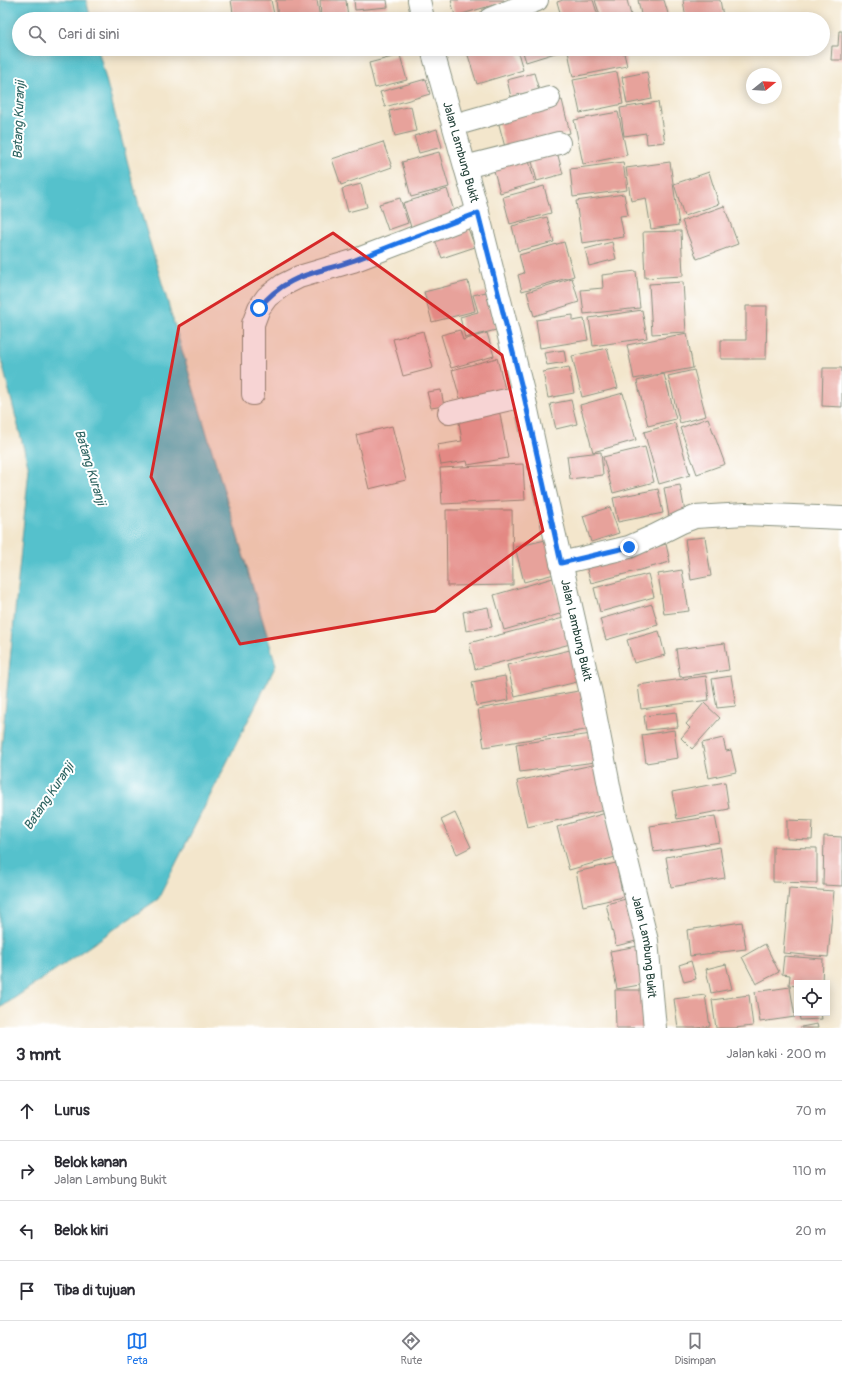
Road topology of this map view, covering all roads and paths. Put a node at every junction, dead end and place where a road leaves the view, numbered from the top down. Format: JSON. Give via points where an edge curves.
{"nodes":[{"id":1,"x":419,"y":0,"type":"edge"},
{"id":2,"x":537,"y":0,"type":"edge"},
{"id":3,"x":422,"y":12,"type":"edge"},
{"id":4,"x":507,"y":12,"type":"edge"},
{"id":5,"x":434,"y":56,"type":"edge"},
{"id":6,"x":549,"y":98,"type":"dead end"},
{"id":7,"x":454,"y":125,"type":"junction"},
{"id":8,"x":559,"y":143,"type":"dead end"},
{"id":9,"x":465,"y":167,"type":"junction"},
{"id":10,"x":478,"y":213,"type":"junction"},
{"id":11,"x":253,"y":394,"type":"dead end"},
{"id":12,"x":524,"y":396,"type":"junction"},
{"id":13,"x":449,"y":413,"type":"dead end"},
{"id":14,"x":842,"y":518,"type":"edge"},
{"id":15,"x":561,"y":563,"type":"junction"},
{"id":16,"x":655,"y":1028,"type":"edge"}],
"edges":[{"from":1,"to":3,"type":"street"},
{"from":2,"to":4,"type":"street"},
{"from":5,"to":7,"type":"street","name":"Jalan Lambung Bukit"},
{"from":6,"to":7,"type":"street"},
{"from":7,"to":9,"type":"street","name":"Jalan Lambung Bukit"},
{"from":8,"to":9,"type":"street"},
{"from":9,"to":10,"type":"street","name":"Jalan Lambung Bukit"},
{"from":10,"to":11,"type":"street","via":[[353,261],[299,276],[267,297],[259,308],[253,324]]},
{"from":10,"to":12,"type":"street","name":"Jalan Lambung Bukit"},
{"from":12,"to":13,"type":"street"},
{"from":12,"to":15,"type":"street","name":"Jalan Lambung Bukit"},
{"from":14,"to":15,"type":"street","via":[[745,514],[695,517],[629,547]]},
{"from":15,"to":16,"type":"street","name":"Jalan Lambung Bukit","via":[[592,698],[612,801],[647,941]]}]}
